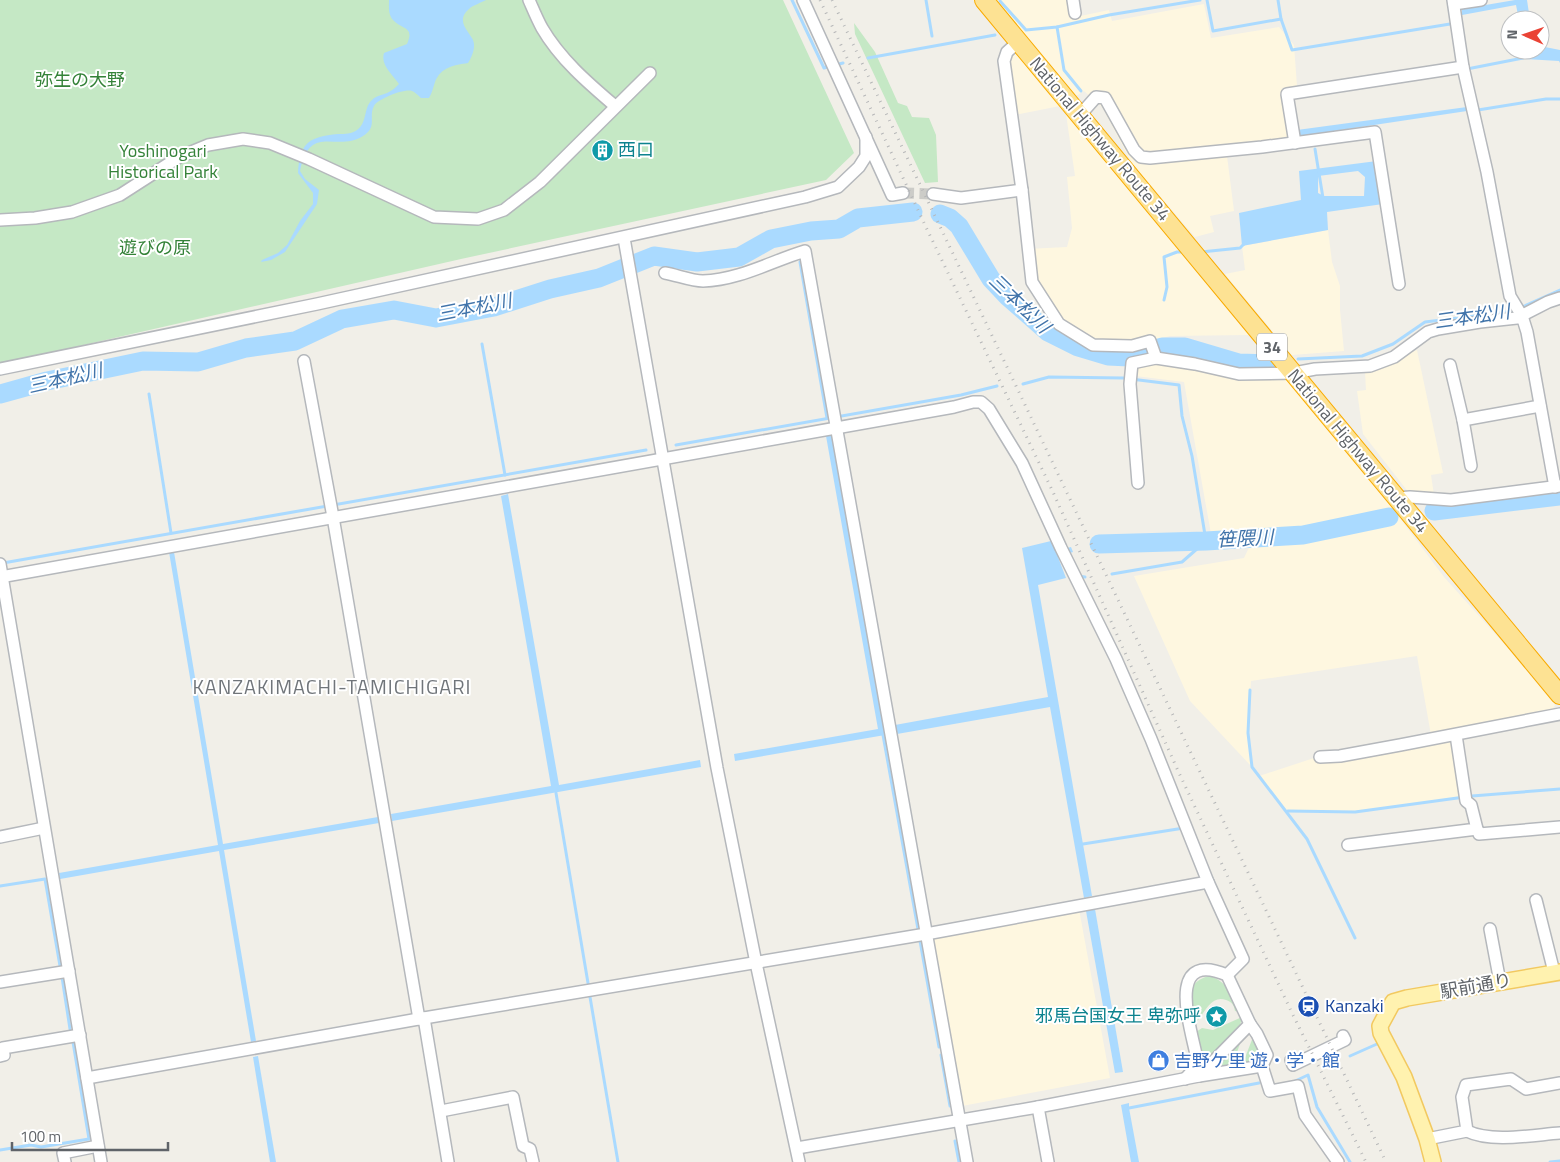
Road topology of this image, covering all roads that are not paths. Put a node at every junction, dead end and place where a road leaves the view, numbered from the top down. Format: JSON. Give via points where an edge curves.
{"nodes":[{"id":1,"x":529,"y":0,"type":"edge"},
{"id":2,"x":803,"y":0,"type":"edge"},
{"id":3,"x":1073,"y":0,"type":"edge"},
{"id":4,"x":1481,"y":0,"type":"edge"},
{"id":5,"x":1454,"y":2,"type":"edge"},
{"id":6,"x":989,"y":3,"type":"edge"},
{"id":7,"x":1075,"y":13,"type":"dead end"},
{"id":8,"x":1018,"y":42,"type":"junction"},
{"id":9,"x":1463,"y":67,"type":"junction"},
{"id":10,"x":650,"y":73,"type":"dead end"},
{"id":11,"x":615,"y":106,"type":"junction"},
{"id":12,"x":1080,"y":115,"type":"junction"},
{"id":13,"x":866,"y":137,"type":"junction"},
{"id":14,"x":1295,"y":143,"type":"junction"},
{"id":15,"x":1022,"y":190,"type":"junction"},
{"id":16,"x":903,"y":193,"type":"tunnel mouth"},
{"id":17,"x":933,"y":194,"type":"tunnel mouth"},
{"id":18,"x":0,"y":220,"type":"edge"},
{"id":19,"x":624,"y":238,"type":"junction"},
{"id":20,"x":665,"y":273,"type":"dead end"},
{"id":21,"x":1399,"y":284,"type":"dead end"},
{"id":22,"x":1560,"y":298,"type":"edge"},
{"id":23,"x":1519,"y":311,"type":"junction"},
{"id":24,"x":1156,"y":358,"type":"junction"},
{"id":25,"x":304,"y":361,"type":"dead end"},
{"id":26,"x":1450,"y":365,"type":"dead end"},
{"id":27,"x":0,"y":369,"type":"edge"},
{"id":28,"x":1294,"y":373,"type":"junction"},
{"id":29,"x":1540,"y":406,"type":"junction"},
{"id":30,"x":835,"y":420,"type":"junction"},
{"id":31,"x":1463,"y":420,"type":"junction"},
{"id":32,"x":663,"y":459,"type":"junction"},
{"id":33,"x":1471,"y":466,"type":"dead end"},
{"id":34,"x":1138,"y":483,"type":"dead end"},
{"id":35,"x":1557,"y":486,"type":"edge"},
{"id":36,"x":1397,"y":498,"type":"junction"},
{"id":37,"x":332,"y":509,"type":"junction"},
{"id":38,"x":1,"y":572,"type":"edge"},
{"id":39,"x":1560,"y":695,"type":"edge"},
{"id":40,"x":1560,"y":714,"type":"edge"},
{"id":41,"x":1456,"y":735,"type":"junction"},
{"id":42,"x":1320,"y":757,"type":"dead end"},
{"id":43,"x":1560,"y":827,"type":"edge"},
{"id":44,"x":44,"y":828,"type":"junction"},
{"id":45,"x":1476,"y":830,"type":"junction"},
{"id":46,"x":0,"y":837,"type":"edge"},
{"id":47,"x":1348,"y":845,"type":"dead end"},
{"id":48,"x":1208,"y":882,"type":"junction"},
{"id":49,"x":1536,"y":900,"type":"dead end"},
{"id":50,"x":1490,"y":928,"type":"dead end"},
{"id":51,"x":926,"y":934,"type":"junction"},
{"id":52,"x":756,"y":962,"type":"junction"},
{"id":53,"x":69,"y":971,"type":"junction"},
{"id":54,"x":1557,"y":972,"type":"edge"},
{"id":55,"x":1227,"y":975,"type":"junction"},
{"id":56,"x":0,"y":982,"type":"edge"},
{"id":57,"x":1500,"y":982,"type":"junction"},
{"id":58,"x":422,"y":1019,"type":"junction"},
{"id":59,"x":1250,"y":1024,"type":"junction"},
{"id":60,"x":80,"y":1035,"type":"junction"},
{"id":61,"x":1343,"y":1036,"type":"dead end"},
{"id":62,"x":0,"y":1056,"type":"edge"},
{"id":63,"x":1291,"y":1060,"type":"dead end"},
{"id":64,"x":1262,"y":1066,"type":"junction"},
{"id":65,"x":1199,"y":1076,"type":"junction"},
{"id":66,"x":87,"y":1078,"type":"junction"},
{"id":67,"x":1185,"y":1079,"type":"junction"},
{"id":68,"x":1560,"y":1083,"type":"edge"},
{"id":69,"x":1038,"y":1107,"type":"junction"},
{"id":70,"x":441,"y":1111,"type":"junction"},
{"id":71,"x":959,"y":1120,"type":"junction"},
{"id":72,"x":1467,"y":1131,"type":"junction"},
{"id":73,"x":1560,"y":1133,"type":"edge"},
{"id":74,"x":1427,"y":1139,"type":"junction"},
{"id":75,"x":98,"y":1146,"type":"junction"},
{"id":76,"x":797,"y":1148,"type":"junction"},
{"id":77,"x":65,"y":1162,"type":"edge"},
{"id":78,"x":101,"y":1162,"type":"edge"},
{"id":79,"x":448,"y":1162,"type":"edge"},
{"id":80,"x":533,"y":1162,"type":"edge"},
{"id":81,"x":799,"y":1162,"type":"edge"},
{"id":82,"x":967,"y":1162,"type":"edge"},
{"id":83,"x":1048,"y":1162,"type":"edge"},
{"id":84,"x":1338,"y":1162,"type":"edge"},
{"id":85,"x":1433,"y":1162,"type":"edge"}],
"edges":[{"from":1,"to":11,"type":"street","via":[[542,28],[558,50]]},
{"from":2,"to":13,"type":"street"},
{"from":3,"to":7,"type":"street"},
{"from":4,"to":5,"type":"street"},
{"from":5,"to":9,"type":"street"},
{"from":6,"to":8,"type":"highway","name":"National Highway Route 34","number":"34"},
{"from":8,"to":12,"type":"highway","name":"National Highway Route 34","number":"34"},
{"from":8,"to":15,"type":"street","via":[[1007,52],[1004,61]]},
{"from":9,"to":14,"type":"street","via":[[1287,94]]},
{"from":9,"to":23,"type":"street","via":[[1510,296]]},
{"from":10,"to":11,"type":"street"},
{"from":11,"to":18,"type":"street","via":[[540,182],[504,210],[478,219],[434,217],[270,143],[243,139],[208,145],[179,157],[120,195],[72,212]]},
{"from":12,"to":14,"type":"street","via":[[1096,97],[1105,98],[1141,157]]},
{"from":12,"to":28,"type":"highway","name":"National Highway Route 34","number":"34"},
{"from":13,"to":16,"type":"street","via":[[892,195]]},
{"from":13,"to":19,"type":"street","via":[[866,156],[838,187],[779,204]]},
{"from":14,"to":21,"type":"street","via":[[1375,132]]},
{"from":15,"to":17,"type":"street","via":[[962,198]]},
{"from":15,"to":24,"type":"street","via":[[1032,282],[1059,324],[1093,345],[1132,346],[1150,341]]},
{"from":19,"to":27,"type":"street"},
{"from":19,"to":32,"type":"street","via":[[628,281]]},
{"from":20,"to":30,"type":"street","via":[[702,281],[734,276],[805,251]]},
{"from":22,"to":23,"type":"street"},
{"from":23,"to":28,"type":"street","via":[[1428,332],[1394,357],[1370,366]]},
{"from":23,"to":29,"type":"street","via":[[1527,332]]},
{"from":24,"to":28,"type":"street","via":[[1239,374]]},
{"from":24,"to":34,"type":"street","via":[[1132,363],[1130,379]]},
{"from":25,"to":37,"type":"street"},
{"from":26,"to":31,"type":"street"},
{"from":28,"to":36,"type":"highway","name":"National Highway Route 34","number":"34"},
{"from":29,"to":31,"type":"street"},
{"from":29,"to":35,"type":"street"},
{"from":30,"to":32,"type":"street"},
{"from":30,"to":48,"type":"street","via":[[954,407],[973,402],[981,402],[989,409],[1022,463],[1116,660]]},
{"from":30,"to":51,"type":"street"},
{"from":31,"to":33,"type":"street"},
{"from":32,"to":37,"type":"street"},
{"from":32,"to":52,"type":"street","via":[[717,768]]},
{"from":35,"to":36,"type":"street","via":[[1450,500]]},
{"from":36,"to":39,"type":"highway","name":"National Highway Route 34","number":"34"},
{"from":37,"to":38,"type":"street"},
{"from":37,"to":58,"type":"street"},
{"from":38,"to":44,"type":"street"},
{"from":40,"to":41,"type":"street"},
{"from":41,"to":42,"type":"street"},
{"from":41,"to":45,"type":"street","via":[[1465,797],[1471,804]]},
{"from":43,"to":45,"type":"street","via":[[1479,834]]},
{"from":44,"to":46,"type":"street"},
{"from":44,"to":53,"type":"street"},
{"from":45,"to":47,"type":"street"},
{"from":48,"to":51,"type":"street"},
{"from":48,"to":55,"type":"street","via":[[1243,958]]},
{"from":49,"to":54,"type":"street"},
{"from":50,"to":57,"type":"street"},
{"from":51,"to":52,"type":"street"},
{"from":51,"to":71,"type":"street"},
{"from":52,"to":58,"type":"street"},
{"from":52,"to":76,"type":"street"},
{"from":53,"to":56,"type":"street"},
{"from":53,"to":60,"type":"street"},
{"from":54,"to":57,"type":"main road","name":"駅前通り"},
{"from":55,"to":59,"type":"street"},
{"from":55,"to":67,"type":"street","via":[[1214,970],[1197,972],[1188,979],[1185,995],[1197,1059],[1195,1068]]},
{"from":57,"to":74,"type":"main road","name":"駅前通り","via":[[1393,1002],[1380,1026],[1404,1076]]},
{"from":58,"to":66,"type":"street"},
{"from":58,"to":70,"type":"street"},
{"from":59,"to":64,"type":"street","via":[[1267,1055]]},
{"from":59,"to":65,"type":"street"},
{"from":60,"to":62,"type":"street","via":[[3,1048],[4,1055]]},
{"from":60,"to":66,"type":"street"},
{"from":61,"to":63,"type":"street","via":[[1345,1040],[1293,1065]]},
{"from":64,"to":65,"type":"street"},
{"from":64,"to":84,"type":"street","via":[[1270,1091],[1298,1086],[1305,1115]]},
{"from":65,"to":67,"type":"street"},
{"from":66,"to":75,"type":"street"},
{"from":67,"to":69,"type":"street"},
{"from":68,"to":72,"type":"street","via":[[1526,1089],[1510,1079],[1466,1085],[1462,1097]]},
{"from":69,"to":71,"type":"street"},
{"from":69,"to":83,"type":"street"},
{"from":70,"to":79,"type":"street"},
{"from":70,"to":80,"type":"street","via":[[513,1098],[523,1146],[530,1149]]},
{"from":71,"to":76,"type":"street"},
{"from":71,"to":82,"type":"street"},
{"from":72,"to":73,"type":"street","via":[[1499,1137]]},
{"from":72,"to":74,"type":"street"},
{"from":74,"to":85,"type":"main road"},
{"from":75,"to":77,"type":"street","via":[[63,1153]]},
{"from":75,"to":78,"type":"street"},
{"from":76,"to":81,"type":"street"}]}
